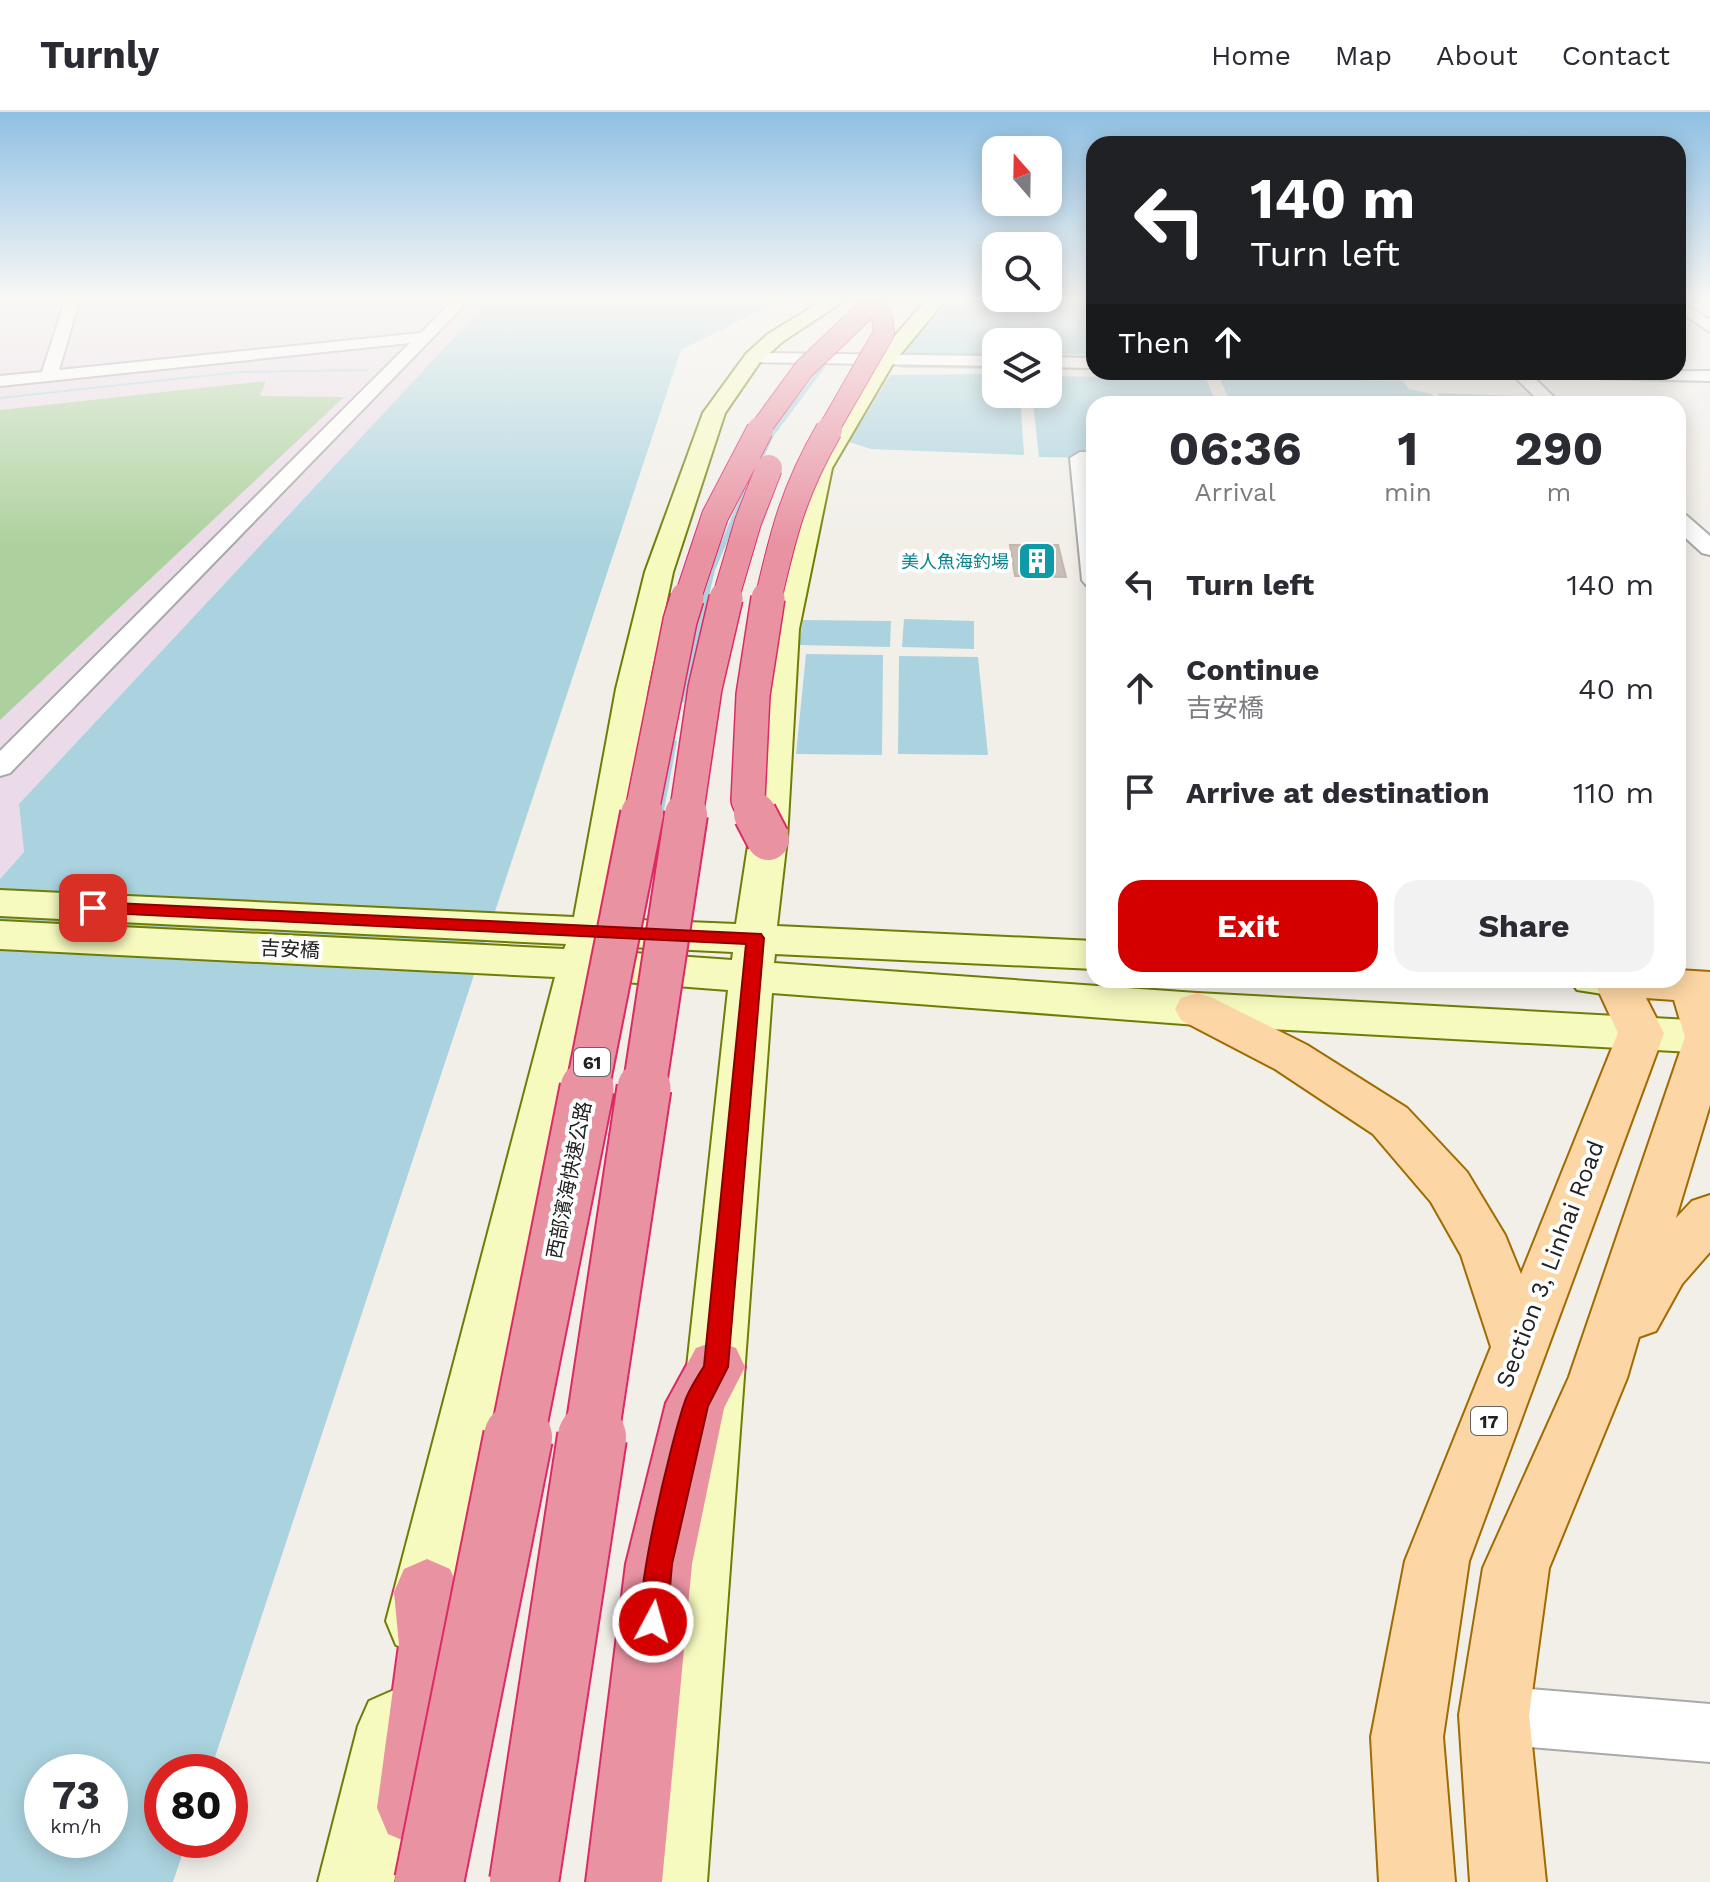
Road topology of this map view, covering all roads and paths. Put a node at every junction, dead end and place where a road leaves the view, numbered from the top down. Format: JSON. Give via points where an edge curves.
{"nodes":[{"id":1,"x":383,"y":381,"type":"edge"},
{"id":2,"x":737,"y":381,"type":"edge"},
{"id":3,"x":781,"y":381,"type":"edge"},
{"id":4,"x":797,"y":381,"type":"edge"},
{"id":5,"x":822,"y":381,"type":"edge"},
{"id":6,"x":850,"y":381,"type":"edge"},
{"id":7,"x":1527,"y":381,"type":"edge"},
{"id":8,"x":1544,"y":396,"type":"edge"},
{"id":9,"x":1086,"y":458,"type":"edge"},
{"id":10,"x":1086,"y":510,"type":"edge"},
{"id":11,"x":1686,"y":527,"type":"edge"},
{"id":12,"x":1710,"y":548,"type":"edge"},
{"id":13,"x":0,"y":767,"type":"edge"},
{"id":14,"x":610,"y":835,"type":"junction"},
{"id":15,"x":0,"y":903,"type":"edge"},
{"id":16,"x":0,"y":935,"type":"edge"},
{"id":17,"x":586,"y":948,"type":"junction"},
{"id":18,"x":1086,"y":955,"type":"edge"},
{"id":19,"x":754,"y":958,"type":"junction"},
{"id":20,"x":1609,"y":988,"type":"edge"},
{"id":21,"x":1627,"y":988,"type":"edge"},
{"id":22,"x":1197,"y":1009,"type":"junction"},
{"id":23,"x":1705,"y":1012,"type":"edge"},
{"id":24,"x":1641,"y":1033,"type":"junction"},
{"id":25,"x":1710,"y":1216,"type":"edge"},
{"id":26,"x":1518,"y":1344,"type":"junction"},
{"id":27,"x":716,"y":1367,"type":"junction"},
{"id":28,"x":1598,"y":1378,"type":"junction"},
{"id":29,"x":427,"y":1592,"type":"junction"},
{"id":30,"x":1494,"y":1715,"type":"junction"},
{"id":31,"x":1710,"y":1733,"type":"edge"},
{"id":32,"x":356,"y":1882,"type":"edge"},
{"id":33,"x":399,"y":1882,"type":"edge"},
{"id":34,"x":429,"y":1882,"type":"edge"},
{"id":35,"x":524,"y":1882,"type":"edge"},
{"id":36,"x":624,"y":1882,"type":"edge"},
{"id":37,"x":669,"y":1882,"type":"edge"},
{"id":38,"x":1417,"y":1882,"type":"edge"},
{"id":39,"x":1508,"y":1882,"type":"edge"}],
"edges":[{"from":1,"to":13,"type":"street"},
{"from":2,"to":14,"type":"street","via":[[714,413],[659,572],[632,689]]},
{"from":3,"to":14,"type":"highway","via":[[757,410],[701,515],[665,625],[641,771]]},
{"from":4,"to":34,"type":"highway","name":"西部濱海快速公路","number":"61","bridge":true,"via":[[771,411],[716,514],[680,621]]},
{"from":5,"to":35,"type":"highway","bridge":true,"via":[[798,413],[747,516],[705,688]]},
{"from":6,"to":19,"type":"street","via":[[806,520],[784,629]]},
{"from":7,"to":8,"type":"street"},
{"from":9,"to":10,"type":"street","via":[[1080,458]]},
{"from":11,"to":12,"type":"street"},
{"from":14,"to":17,"type":"street"},
{"from":15,"to":17,"type":"street","name":"吉安橋"},
{"from":16,"to":17,"type":"street","name":"吉安橋"},
{"from":17,"to":19,"type":"street"},
{"from":17,"to":29,"type":"street"},
{"from":18,"to":19,"type":"street"},
{"from":19,"to":22,"type":"street"},
{"from":19,"to":27,"type":"street"},
{"from":20,"to":24,"type":"main road"},
{"from":21,"to":23,"type":"main road"},
{"from":22,"to":24,"type":"street"},
{"from":22,"to":26,"type":"main road","via":[[1291,1057],[1390,1121],[1449,1187],[1486,1251]]},
{"from":23,"to":24,"type":"street"},
{"from":23,"to":28,"type":"main road"},
{"from":24,"to":26,"type":"main road","name":"Section 3, Linhai Road","number":"17"},
{"from":25,"to":28,"type":"main road","via":[[1663,1268]]},
{"from":26,"to":38,"type":"main road","name":"Section 3, Linhai Road","number":"17","via":[[1437,1561],[1407,1737]]},
{"from":27,"to":36,"type":"highway","via":[[696,1403],[659,1564]]},
{"from":27,"to":37,"type":"street"},
{"from":28,"to":30,"type":"main road","via":[[1516,1568]]},
{"from":29,"to":32,"type":"street"},
{"from":29,"to":33,"type":"highway","via":[[433,1645],[413,1817]]},
{"from":30,"to":31,"type":"street"},
{"from":30,"to":39,"type":"main road"}]}
